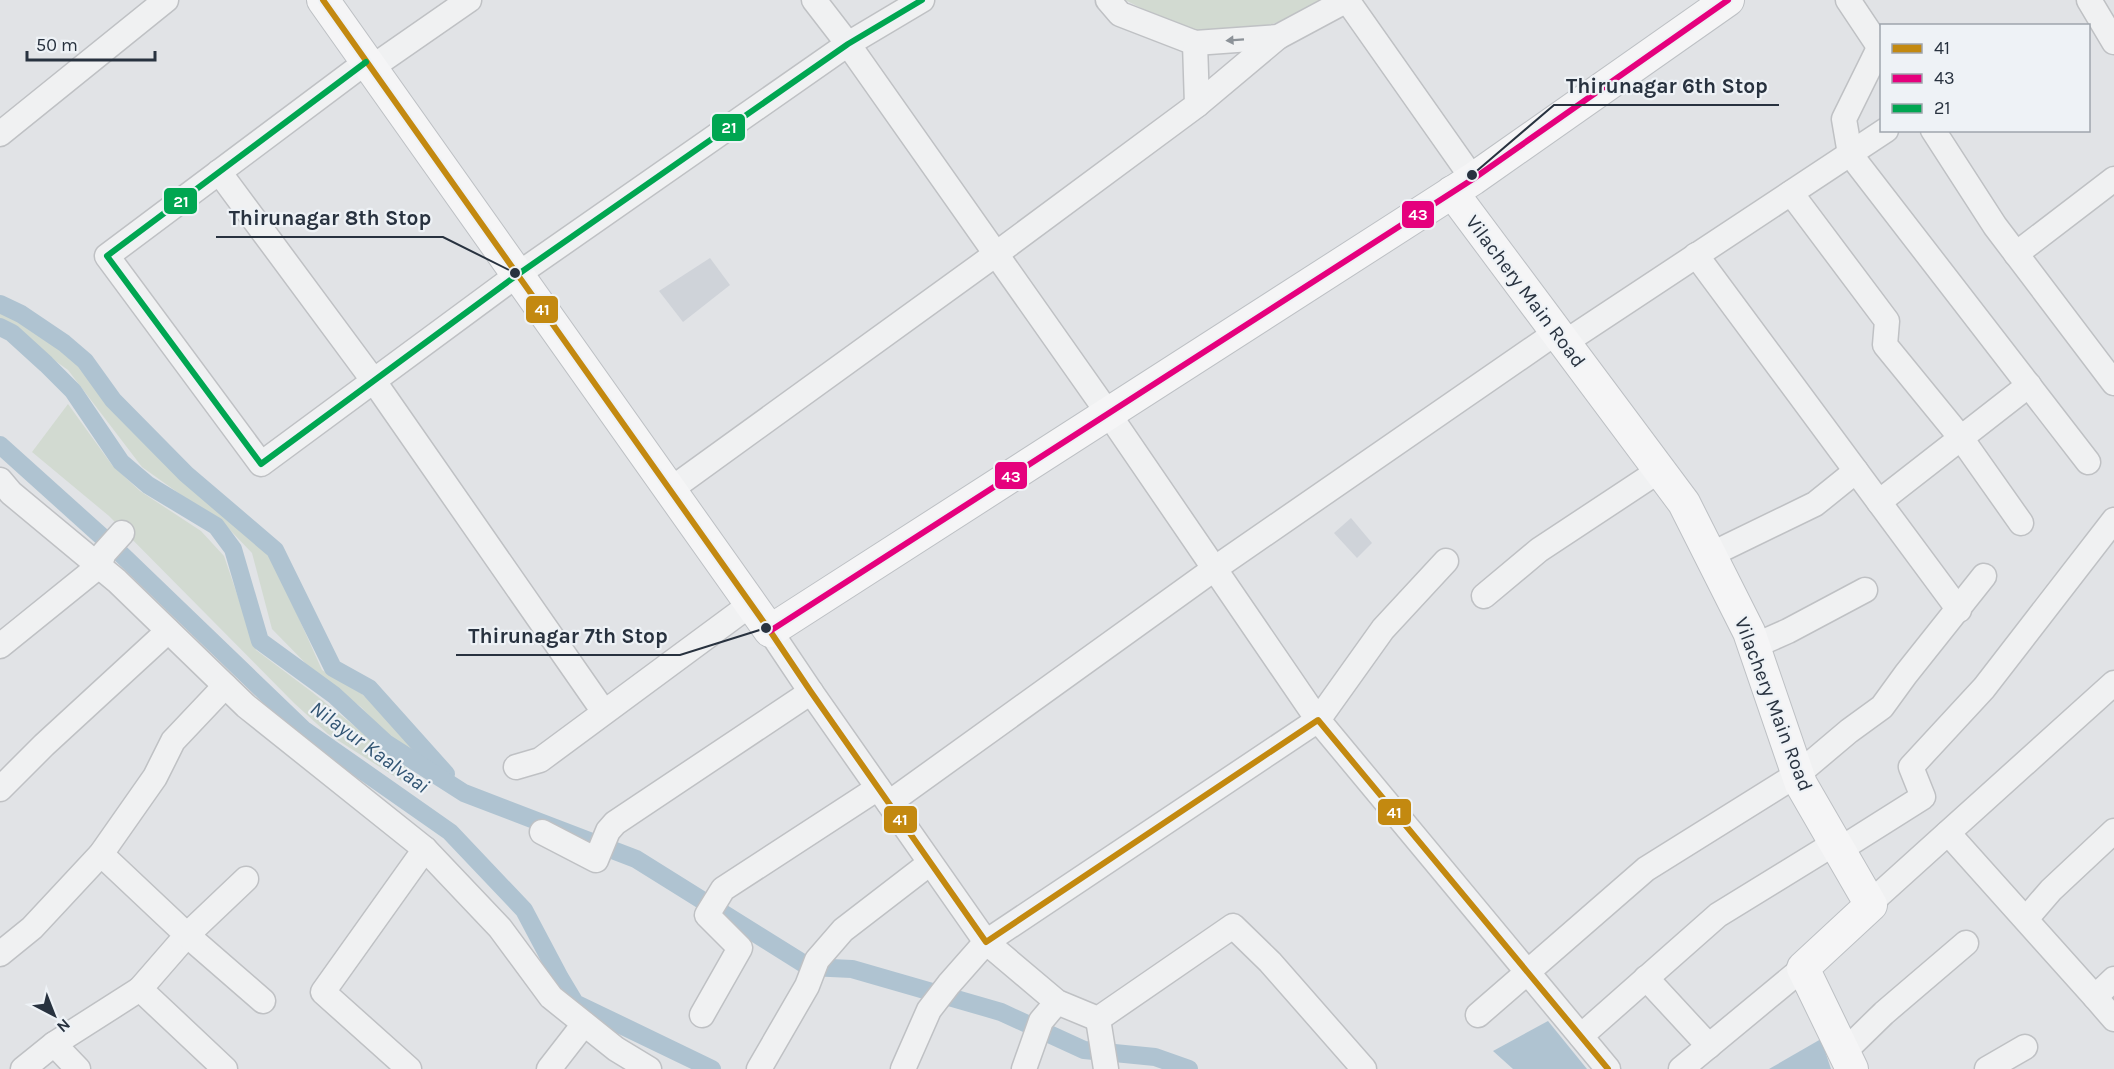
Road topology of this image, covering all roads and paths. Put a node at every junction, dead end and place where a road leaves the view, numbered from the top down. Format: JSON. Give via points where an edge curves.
{"nodes":[{"id":1,"x":166,"y":0,"type":"edge"},
{"id":2,"x":323,"y":0,"type":"edge"},
{"id":3,"x":469,"y":0,"type":"edge"},
{"id":4,"x":814,"y":0,"type":"edge"},
{"id":5,"x":922,"y":0,"type":"edge"},
{"id":6,"x":1108,"y":0,"type":"edge"},
{"id":7,"x":1728,"y":0,"type":"edge"},
{"id":8,"x":1848,"y":0,"type":"edge"},
{"id":9,"x":2089,"y":0,"type":"edge"},
{"id":10,"x":1355,"y":3,"type":"edge"},
{"id":11,"x":1278,"y":37,"type":"junction"},
{"id":12,"x":2114,"y":42,"type":"edge"},
{"id":13,"x":1195,"y":43,"type":"junction"},
{"id":14,"x":848,"y":44,"type":"junction"},
{"id":15,"x":1880,"y":50,"type":"edge"},
{"id":16,"x":369,"y":65,"type":"junction"},
{"id":17,"x":1197,"y":105,"type":"junction"},
{"id":18,"x":1883,"y":132,"type":"edge"},
{"id":19,"x":1934,"y":132,"type":"edge"},
{"id":20,"x":0,"y":134,"type":"edge"},
{"id":21,"x":1850,"y":154,"type":"junction"},
{"id":22,"x":219,"y":172,"type":"junction"},
{"id":23,"x":2114,"y":179,"type":"edge"},
{"id":24,"x":1462,"y":185,"type":"junction"},
{"id":25,"x":1791,"y":193,"type":"junction"},
{"id":26,"x":996,"y":254,"type":"junction"},
{"id":27,"x":2016,"y":254,"type":"junction"},
{"id":28,"x":1696,"y":255,"type":"junction"},
{"id":29,"x":517,"y":275,"type":"junction"},
{"id":30,"x":1561,"y":338,"type":"junction"},
{"id":31,"x":373,"y":380,"type":"junction"},
{"id":32,"x":2114,"y":383,"type":"edge"},
{"id":33,"x":2029,"y":385,"type":"junction"},
{"id":34,"x":1108,"y":413,"type":"junction"},
{"id":35,"x":1961,"y":438,"type":"junction"},
{"id":36,"x":2088,"y":462,"type":"dead end"},
{"id":37,"x":1659,"y":470,"type":"junction"},
{"id":38,"x":1856,"y":471,"type":"junction"},
{"id":39,"x":0,"y":480,"type":"edge"},
{"id":40,"x":670,"y":490,"type":"junction"},
{"id":41,"x":1879,"y":502,"type":"junction"},
{"id":42,"x":2114,"y":520,"type":"edge"},
{"id":43,"x":2021,"y":523,"type":"dead end"},
{"id":44,"x":122,"y":533,"type":"dead end"},
{"id":45,"x":1710,"y":555,"type":"junction"},
{"id":46,"x":101,"y":560,"type":"junction"},
{"id":47,"x":1446,"y":561,"type":"dead end"},
{"id":48,"x":1214,"y":569,"type":"junction"},
{"id":49,"x":1984,"y":576,"type":"dead end"},
{"id":50,"x":1865,"y":590,"type":"dead end"},
{"id":51,"x":1484,"y":596,"type":"dead end"},
{"id":52,"x":751,"y":604,"type":"junction"},
{"id":53,"x":1959,"y":610,"type":"junction"},
{"id":54,"x":770,"y":630,"type":"junction"},
{"id":55,"x":168,"y":631,"type":"junction"},
{"id":56,"x":0,"y":646,"type":"edge"},
{"id":57,"x":1754,"y":646,"type":"junction"},
{"id":58,"x":2114,"y":683,"type":"edge"},
{"id":59,"x":225,"y":686,"type":"junction"},
{"id":60,"x":811,"y":692,"type":"junction"},
{"id":61,"x":604,"y":712,"type":"junction"},
{"id":62,"x":1318,"y":720,"type":"junction"},
{"id":63,"x":516,"y":767,"type":"dead end"},
{"id":64,"x":1798,"y":774,"type":"junction"},
{"id":65,"x":0,"y":789,"type":"edge"},
{"id":66,"x":883,"y":795,"type":"junction"},
{"id":67,"x":2114,"y":831,"type":"edge"},
{"id":68,"x":542,"y":832,"type":"dead end"},
{"id":69,"x":1948,"y":833,"type":"junction"},
{"id":70,"x":1837,"y":847,"type":"junction"},
{"id":71,"x":425,"y":849,"type":"junction"},
{"id":72,"x":101,"y":855,"type":"junction"},
{"id":73,"x":930,"y":862,"type":"junction"},
{"id":74,"x":246,"y":879,"type":"dead end"},
{"id":75,"x":1871,"y":905,"type":"junction"},
{"id":76,"x":2026,"y":919,"type":"junction"},
{"id":77,"x":187,"y":935,"type":"junction"},
{"id":78,"x":986,"y":942,"type":"junction"},
{"id":79,"x":1966,"y":943,"type":"dead end"},
{"id":80,"x":0,"y":954,"type":"edge"},
{"id":81,"x":1803,"y":968,"type":"junction"},
{"id":82,"x":1528,"y":972,"type":"junction"},
{"id":83,"x":1646,"y":978,"type":"junction"},
{"id":84,"x":2114,"y":979,"type":"edge"},
{"id":85,"x":140,"y":989,"type":"junction"},
{"id":86,"x":2095,"y":997,"type":"junction"},
{"id":87,"x":263,"y":1001,"type":"dead end"},
{"id":88,"x":1057,"y":1002,"type":"junction"},
{"id":89,"x":702,"y":1015,"type":"dead end"},
{"id":90,"x":1478,"y":1015,"type":"dead end"},
{"id":91,"x":2114,"y":1019,"type":"edge"},
{"id":92,"x":584,"y":1024,"type":"junction"},
{"id":93,"x":1099,"y":1030,"type":"junction"},
{"id":94,"x":1581,"y":1036,"type":"junction"},
{"id":95,"x":54,"y":1044,"type":"junction"},
{"id":96,"x":1708,"y":1046,"type":"junction"},
{"id":97,"x":2025,"y":1047,"type":"dead end"},
{"id":98,"x":1848,"y":1060,"type":"edge"},
{"id":99,"x":23,"y":1069,"type":"edge"},
{"id":100,"x":78,"y":1069,"type":"edge"},
{"id":101,"x":225,"y":1069,"type":"edge"},
{"id":102,"x":409,"y":1069,"type":"edge"},
{"id":103,"x":549,"y":1069,"type":"edge"},
{"id":104,"x":649,"y":1069,"type":"edge"},
{"id":105,"x":759,"y":1069,"type":"edge"},
{"id":106,"x":903,"y":1069,"type":"edge"},
{"id":107,"x":1024,"y":1069,"type":"edge"},
{"id":108,"x":1107,"y":1069,"type":"edge"},
{"id":109,"x":1364,"y":1069,"type":"edge"},
{"id":110,"x":1608,"y":1069,"type":"edge"},
{"id":111,"x":1681,"y":1069,"type":"edge"},
{"id":112,"x":1987,"y":1069,"type":"edge"}],
"edges":[{"from":1,"to":20,"type":"street"},
{"from":2,"to":16,"type":"main road"},
{"from":3,"to":16,"type":"street"},
{"from":4,"to":14,"type":"street"},
{"from":5,"to":14,"type":"street"},
{"from":6,"to":13,"type":"street","via":[[1120,14]]},
{"from":7,"to":24,"type":"main road"},
{"from":8,"to":15,"type":"street"},
{"from":9,"to":12,"type":"street"},
{"from":10,"to":11,"type":"street"},
{"from":10,"to":24,"type":"street"},
{"from":11,"to":13,"type":"street","one_way":true},
{"from":11,"to":17,"type":"street"},
{"from":13,"to":17,"type":"street"},
{"from":14,"to":26,"type":"street"},
{"from":14,"to":29,"type":"street"},
{"from":15,"to":21,"type":"street","via":[[1844,119]]},
{"from":16,"to":22,"type":"street"},
{"from":16,"to":29,"type":"main road"},
{"from":17,"to":26,"type":"street"},
{"from":18,"to":21,"type":"street"},
{"from":19,"to":27,"type":"street"},
{"from":21,"to":25,"type":"street"},
{"from":21,"to":33,"type":"street"},
{"from":22,"to":31,"type":"street"},
{"from":22,"to":31,"type":"street","via":[[107,256],[121,275],[261,464]]},
{"from":23,"to":27,"type":"street"},
{"from":24,"to":30,"type":"main road","name":"Vilachery Main Road"},
{"from":24,"to":34,"type":"main road"},
{"from":25,"to":28,"type":"street"},
{"from":25,"to":35,"type":"street","via":[[1887,321],[1885,345]]},
{"from":26,"to":34,"type":"street"},
{"from":26,"to":40,"type":"street"},
{"from":27,"to":32,"type":"street"},
{"from":28,"to":30,"type":"street"},
{"from":28,"to":38,"type":"street"},
{"from":29,"to":31,"type":"street"},
{"from":29,"to":40,"type":"main road"},
{"from":30,"to":37,"type":"main road","name":"Vilachery Main Road"},
{"from":30,"to":48,"type":"street"},
{"from":31,"to":61,"type":"street"},
{"from":33,"to":35,"type":"street"},
{"from":33,"to":36,"type":"street"},
{"from":34,"to":48,"type":"street"},
{"from":34,"to":54,"type":"main road"},
{"from":35,"to":41,"type":"street"},
{"from":35,"to":43,"type":"street"},
{"from":37,"to":45,"type":"main road","name":"Vilachery Main Road","via":[[1684,503]]},
{"from":37,"to":51,"type":"street","via":[[1539,550]]},
{"from":38,"to":41,"type":"street"},
{"from":38,"to":45,"type":"street","via":[[1815,504]]},
{"from":39,"to":46,"type":"street","via":[[11,493]]},
{"from":40,"to":52,"type":"main road"},
{"from":41,"to":53,"type":"street"},
{"from":42,"to":70,"type":"street","via":[[1984,688],[1911,767],[1923,797]]},
{"from":44,"to":46,"type":"street"},
{"from":45,"to":57,"type":"main road","name":"Vilachery Main Road"},
{"from":46,"to":55,"type":"street"},
{"from":46,"to":56,"type":"street"},
{"from":47,"to":62,"type":"street","via":[[1383,630]]},
{"from":48,"to":62,"type":"street"},
{"from":48,"to":66,"type":"street"},
{"from":49,"to":53,"type":"street"},
{"from":50,"to":57,"type":"street"},
{"from":52,"to":54,"type":"main road"},
{"from":52,"to":61,"type":"street"},
{"from":53,"to":64,"type":"street","via":[[1882,707]]},
{"from":54,"to":60,"type":"street"},
{"from":55,"to":59,"type":"street"},
{"from":55,"to":65,"type":"street"},
{"from":57,"to":64,"type":"main road","name":"Vilachery Main Road"},
{"from":58,"to":69,"type":"street"},
{"from":59,"to":71,"type":"street"},
{"from":59,"to":72,"type":"street","via":[[173,741],[155,777]]},
{"from":60,"to":66,"type":"street"},
{"from":60,"to":68,"type":"street","via":[[615,823],[596,860]]},
{"from":61,"to":63,"type":"street","via":[[540,760]]},
{"from":62,"to":78,"type":"street"},
{"from":62,"to":82,"type":"street"},
{"from":64,"to":70,"type":"main road","name":"Vilachery Main Road"},
{"from":64,"to":82,"type":"street","via":[[1646,869]]},
{"from":66,"to":73,"type":"street"},
{"from":66,"to":89,"type":"street","via":[[723,889],[707,915],[740,948]]},
{"from":67,"to":76,"type":"street"},
{"from":69,"to":75,"type":"street"},
{"from":69,"to":76,"type":"street"},
{"from":70,"to":75,"type":"main road","name":"Vilachery Main Road"},
{"from":70,"to":83,"type":"street","via":[[1718,915]]},
{"from":71,"to":92,"type":"street","via":[[500,928],[550,997]]},
{"from":71,"to":102,"type":"street","via":[[323,992]]},
{"from":72,"to":77,"type":"street"},
{"from":72,"to":80,"type":"street","via":[[32,928]]},
{"from":73,"to":78,"type":"street"},
{"from":73,"to":105,"type":"street","via":[[843,930],[817,960],[807,986]]},
{"from":74,"to":77,"type":"street"},
{"from":75,"to":81,"type":"main road"},
{"from":76,"to":86,"type":"street"},
{"from":77,"to":85,"type":"street"},
{"from":77,"to":87,"type":"street"},
{"from":78,"to":88,"type":"street"},
{"from":78,"to":106,"type":"street","via":[[929,1010]]},
{"from":79,"to":98,"type":"street","via":[[1884,1013]]},
{"from":81,"to":96,"type":"street"},
{"from":81,"to":98,"type":"main road"},
{"from":82,"to":90,"type":"street"},
{"from":82,"to":94,"type":"street"},
{"from":83,"to":94,"type":"street"},
{"from":83,"to":96,"type":"street"},
{"from":84,"to":86,"type":"street"},
{"from":85,"to":95,"type":"street"},
{"from":85,"to":101,"type":"street"},
{"from":86,"to":91,"type":"street"},
{"from":88,"to":93,"type":"street"},
{"from":88,"to":107,"type":"street","via":[[1041,1021]]},
{"from":92,"to":103,"type":"street"},
{"from":92,"to":104,"type":"street"},
{"from":93,"to":108,"type":"street"},
{"from":93,"to":109,"type":"street","via":[[1233,926]]},
{"from":94,"to":110,"type":"street"},
{"from":95,"to":99,"type":"street"},
{"from":95,"to":100,"type":"street"},
{"from":96,"to":111,"type":"street"},
{"from":97,"to":112,"type":"street"}]}
